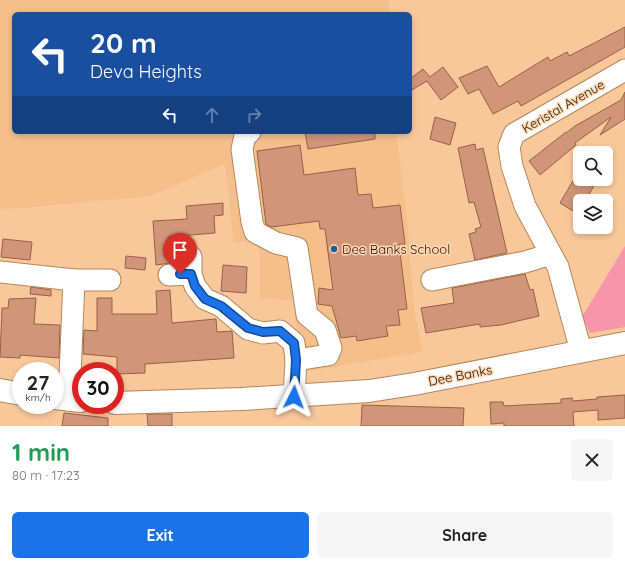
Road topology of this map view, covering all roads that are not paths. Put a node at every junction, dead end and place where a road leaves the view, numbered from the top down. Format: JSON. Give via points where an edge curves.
{"nodes":[{"id":1,"x":625,"y":70,"type":"edge"},
{"id":2,"x":248,"y":134,"type":"edge"},
{"id":3,"x":551,"y":254,"type":"junction"},
{"id":4,"x":0,"y":272,"type":"edge"},
{"id":5,"x":170,"y":275,"type":"dead end"},
{"id":6,"x":74,"y":280,"type":"junction"},
{"id":7,"x":110,"y":280,"type":"dead end"},
{"id":8,"x":432,"y":280,"type":"dead end"},
{"id":9,"x":307,"y":315,"type":"junction"},
{"id":10,"x":625,"y":343,"type":"edge"},
{"id":11,"x":290,"y":344,"type":"junction"},
{"id":12,"x":581,"y":351,"type":"junction"},
{"id":13,"x":0,"y":390,"type":"edge"},
{"id":14,"x":12,"y":392,"type":"edge"},
{"id":15,"x":294,"y":397,"type":"junction"},
{"id":16,"x":68,"y":400,"type":"edge"},
{"id":17,"x":124,"y":403,"type":"edge"}],
"edges":[{"from":1,"to":3,"type":"street","name":"Keristal Avenue","via":[[514,134],[509,147],[512,166],[525,206]]},
{"from":2,"to":9,"type":"street","via":[[242,149],[255,232],[276,243],[298,248]]},
{"from":3,"to":8,"type":"street","via":[[525,262]]},
{"from":3,"to":12,"type":"street","name":"Keristal Avenue","via":[[558,267]]},
{"from":4,"to":6,"type":"street"},
{"from":5,"to":11,"type":"street","via":[[191,265],[195,286],[205,299],[221,306],[248,328]]},
{"from":6,"to":7,"type":"street"},
{"from":6,"to":16,"type":"street"},
{"from":9,"to":11,"type":"street"},
{"from":9,"to":11,"type":"street","via":[[325,330],[331,348],[328,355]]},
{"from":10,"to":12,"type":"main road","name":"Dee Banks"},
{"from":11,"to":15,"type":"street"},
{"from":12,"to":15,"type":"main road","name":"Dee Banks","via":[[414,384],[369,391]]},
{"from":13,"to":14,"type":"main road"},
{"from":15,"to":17,"type":"main road","name":"Dee Banks"}]}
